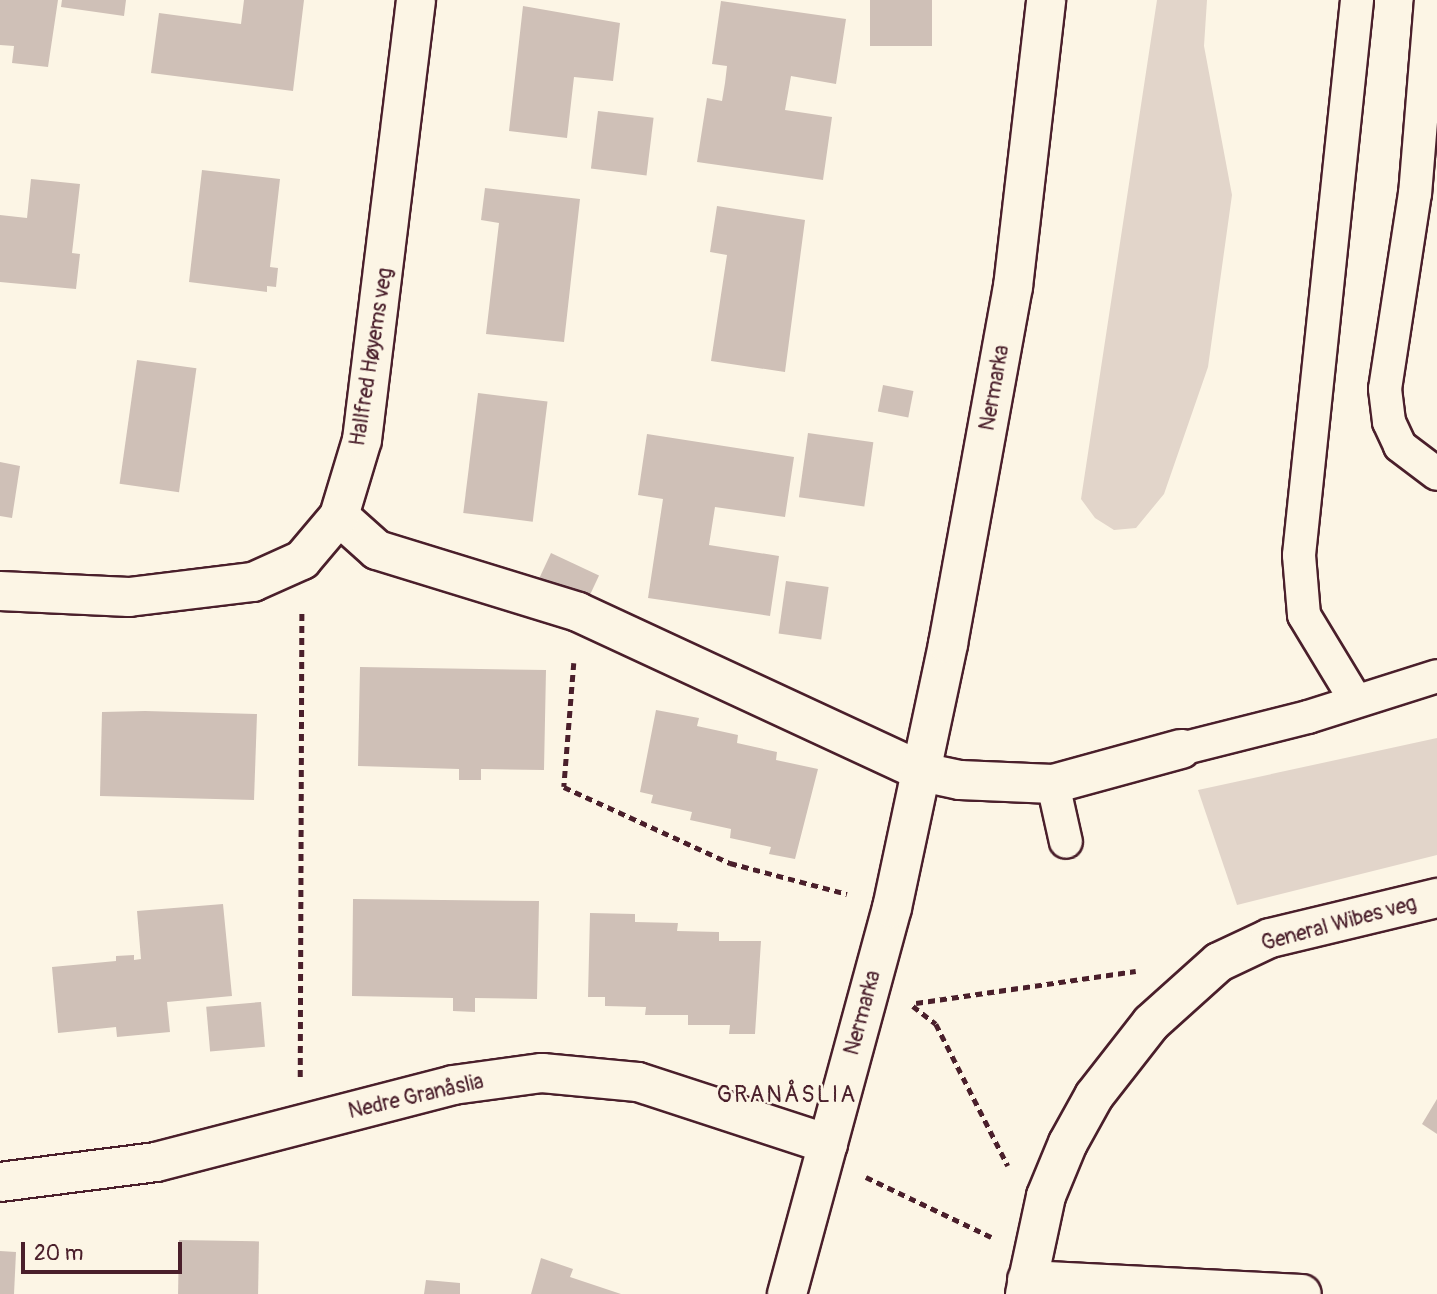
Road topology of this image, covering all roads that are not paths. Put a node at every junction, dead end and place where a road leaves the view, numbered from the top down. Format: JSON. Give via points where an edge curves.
{"nodes":[{"id":1,"x":416,"y":0,"type":"edge"},
{"id":2,"x":1046,"y":0,"type":"edge"},
{"id":3,"x":1357,"y":0,"type":"edge"},
{"id":4,"x":1431,"y":0,"type":"edge"},
{"id":5,"x":1437,"y":474,"type":"edge"},
{"id":6,"x":339,"y":516,"type":"junction"},
{"id":7,"x":0,"y":591,"type":"edge"},
{"id":8,"x":1437,"y":676,"type":"edge"},
{"id":9,"x":1356,"y":701,"type":"junction"},
{"id":10,"x":1181,"y":749,"type":"joint"},
{"id":11,"x":922,"y":772,"type":"junction"},
{"id":12,"x":1053,"y":784,"type":"junction"},
{"id":13,"x":1066,"y":842,"type":"dead end"},
{"id":14,"x":1437,"y":898,"type":"edge"},
{"id":15,"x":828,"y":1144,"type":"junction"},
{"id":16,"x":0,"y":1182,"type":"edge"},
{"id":17,"x":1028,"y":1273,"type":"edge"},
{"id":18,"x":1195,"y":1292,"type":"edge"},
{"id":19,"x":788,"y":1294,"type":"edge"},
{"id":20,"x":1302,"y":1294,"type":"edge"}],
"edges":[{"from":1,"to":6,"type":"street","name":"Hallfred Høyems veg","via":[[362,440]]},
{"from":2,"to":11,"type":"street","name":"Nermarka","via":[[1013,287]]},
{"from":3,"to":9,"type":"lane","via":[[1300,555],[1304,615]]},
{"from":4,"to":5,"type":"lane","via":[[1415,193],[1385,389],[1389,422],[1400,446]]},
{"from":6,"to":7,"type":"street","name":"Hallfred Høyems veg","via":[[302,560],[253,582],[129,597]]},
{"from":6,"to":11,"type":"street","via":[[377,550],[578,612]]},
{"from":8,"to":9,"type":"lane"},
{"from":9,"to":10,"type":"lane"},
{"from":10,"to":12,"type":"street"},
{"from":11,"to":12,"type":"street","via":[[960,780]]},
{"from":11,"to":15,"type":"street","name":"Nermarka","via":[[892,908]]},
{"from":12,"to":13,"type":"lane"},
{"from":14,"to":17,"type":"street","name":"General Wibes veg","via":[[1270,938],[1219,962],[1151,1023],[1094,1096],[1046,1196]]},
{"from":15,"to":16,"type":"street","name":"Nedre Granåslia","via":[[638,1082],[542,1073],[453,1084],[156,1162]]},
{"from":15,"to":19,"type":"street","name":"Nermarka"},
{"from":17,"to":18,"type":"street"},
{"from":18,"to":20,"type":"street"}]}
